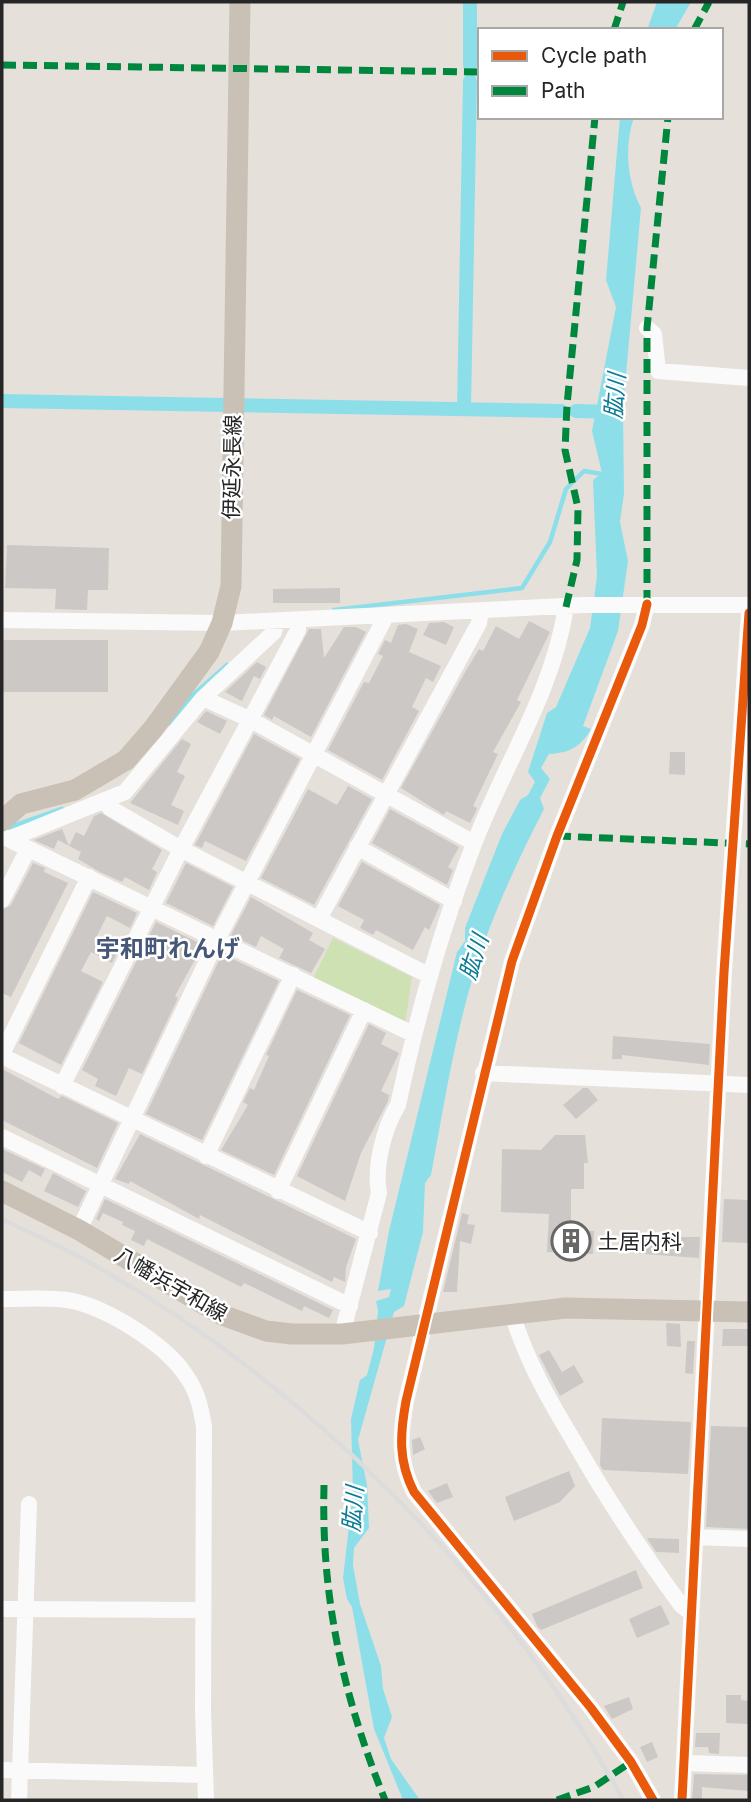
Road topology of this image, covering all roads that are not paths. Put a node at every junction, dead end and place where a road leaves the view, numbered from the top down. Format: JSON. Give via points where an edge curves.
{"nodes":[{"id":1,"x":240,"y":2,"type":"edge"},
{"id":2,"x":647,"y":328,"type":"dead end"},
{"id":3,"x":749,"y":378,"type":"edge"},
{"id":4,"x":643,"y":603,"type":"junction"},
{"id":5,"x":749,"y":605,"type":"edge"},
{"id":6,"x":566,"y":607,"type":"junction"},
{"id":7,"x":481,"y":611,"type":"junction"},
{"id":8,"x":749,"y":613,"type":"edge"},
{"id":9,"x":386,"y":615,"type":"junction"},
{"id":10,"x":2,"y":620,"type":"edge"},
{"id":11,"x":298,"y":620,"type":"junction"},
{"id":12,"x":276,"y":622,"type":"junction"},
{"id":13,"x":222,"y":623,"type":"junction"},
{"id":14,"x":202,"y":698,"type":"junction"},
{"id":15,"x":251,"y":720,"type":"junction"},
{"id":16,"x":314,"y":754,"type":"junction"},
{"id":17,"x":386,"y":794,"type":"junction"},
{"id":18,"x":105,"y":800,"type":"junction"},
{"id":19,"x":4,"y":826,"type":"edge"},
{"id":20,"x":474,"y":843,"type":"junction"},
{"id":21,"x":357,"y":847,"type":"junction"},
{"id":22,"x":28,"y":849,"type":"junction"},
{"id":23,"x":181,"y":849,"type":"junction"},
{"id":24,"x":89,"y":877,"type":"junction"},
{"id":25,"x":247,"y":880,"type":"junction"},
{"id":26,"x":2,"y":901,"type":"edge"},
{"id":27,"x":454,"y":901,"type":"junction"},
{"id":28,"x":154,"y":908,"type":"junction"},
{"id":29,"x":319,"y":919,"type":"junction"},
{"id":30,"x":218,"y":938,"type":"junction"},
{"id":31,"x":293,"y":975,"type":"junction"},
{"id":32,"x":428,"y":975,"type":"junction"},
{"id":33,"x":365,"y":1010,"type":"junction"},
{"id":34,"x":413,"y":1034,"type":"junction"},
{"id":35,"x":2,"y":1055,"type":"edge"},
{"id":36,"x":483,"y":1073,"type":"junction"},
{"id":37,"x":719,"y":1084,"type":"junction"},
{"id":38,"x":62,"y":1086,"type":"junction"},
{"id":39,"x":749,"y":1086,"type":"edge"},
{"id":40,"x":131,"y":1119,"type":"junction"},
{"id":41,"x":2,"y":1137,"type":"edge"},
{"id":42,"x":206,"y":1156,"type":"junction"},
{"id":43,"x":100,"y":1185,"type":"junction"},
{"id":44,"x":2,"y":1191,"type":"edge"},
{"id":45,"x":278,"y":1191,"type":"junction"},
{"id":46,"x":79,"y":1230,"type":"junction"},
{"id":47,"x":370,"y":1233,"type":"junction"},
{"id":48,"x":2,"y":1299,"type":"edge"},
{"id":49,"x":350,"y":1306,"type":"junction"},
{"id":50,"x":706,"y":1309,"type":"junction"},
{"id":51,"x":512,"y":1312,"type":"junction"},
{"id":52,"x":749,"y":1312,"type":"edge"},
{"id":53,"x":421,"y":1324,"type":"junction"},
{"id":54,"x":348,"y":1333,"type":"junction"},
{"id":55,"x":29,"y":1504,"type":"dead end"},
{"id":56,"x":695,"y":1537,"type":"junction"},
{"id":57,"x":749,"y":1539,"type":"edge"},
{"id":58,"x":2,"y":1609,"type":"edge"},
{"id":59,"x":27,"y":1609,"type":"junction"},
{"id":60,"x":204,"y":1610,"type":"junction"},
{"id":61,"x":691,"y":1613,"type":"junction"},
{"id":62,"x":685,"y":1763,"type":"junction"},
{"id":63,"x":749,"y":1765,"type":"edge"},
{"id":64,"x":2,"y":1770,"type":"edge"},
{"id":65,"x":19,"y":1772,"type":"junction"},
{"id":66,"x":205,"y":1775,"type":"junction"},
{"id":67,"x":19,"y":1800,"type":"edge"},
{"id":68,"x":206,"y":1800,"type":"edge"},
{"id":69,"x":653,"y":1800,"type":"edge"},
{"id":70,"x":682,"y":1800,"type":"edge"}],
"edges":[{"from":1,"to":13,"type":"main road","name":"伊延永長線","via":[[231,586]]},
{"from":2,"to":3,"type":"street","via":[[654,334],[658,371]]},
{"from":4,"to":5,"type":"street"},
{"from":4,"to":6,"type":"street"},
{"from":4,"to":36,"type":"street","via":[[642,625],[512,961]]},
{"from":6,"to":7,"type":"street"},
{"from":6,"to":20,"type":"street","via":[[545,687]]},
{"from":7,"to":9,"type":"street"},
{"from":7,"to":17,"type":"street","via":[[479,623]]},
{"from":8,"to":37,"type":"street"},
{"from":9,"to":11,"type":"street"},
{"from":9,"to":16,"type":"street"},
{"from":10,"to":13,"type":"street"},
{"from":11,"to":12,"type":"street"},
{"from":11,"to":15,"type":"street","via":[[298,630]]},
{"from":12,"to":13,"type":"street"},
{"from":12,"to":14,"type":"street","via":[[274,632]]},
{"from":13,"to":19,"type":"main road","name":"伊延永長線","via":[[202,663],[126,760],[75,790],[21,804]]},
{"from":14,"to":15,"type":"street"},
{"from":14,"to":18,"type":"street","via":[[132,787]]},
{"from":15,"to":16,"type":"street"},
{"from":15,"to":23,"type":"street"},
{"from":16,"to":17,"type":"street"},
{"from":16,"to":25,"type":"street"},
{"from":17,"to":20,"type":"street"},
{"from":17,"to":21,"type":"street"},
{"from":18,"to":19,"type":"street"},
{"from":18,"to":23,"type":"street","via":[[110,808]]},
{"from":19,"to":22,"type":"street"},
{"from":20,"to":27,"type":"street"},
{"from":21,"to":27,"type":"street"},
{"from":21,"to":29,"type":"street"},
{"from":22,"to":24,"type":"street"},
{"from":22,"to":26,"type":"street"},
{"from":23,"to":25,"type":"street"},
{"from":23,"to":28,"type":"street"},
{"from":24,"to":28,"type":"street"},
{"from":24,"to":35,"type":"street"},
{"from":25,"to":29,"type":"street"},
{"from":25,"to":30,"type":"street"},
{"from":27,"to":32,"type":"street"},
{"from":28,"to":30,"type":"street"},
{"from":28,"to":38,"type":"street"},
{"from":29,"to":32,"type":"street"},
{"from":30,"to":31,"type":"street"},
{"from":30,"to":40,"type":"street"},
{"from":31,"to":33,"type":"street"},
{"from":31,"to":42,"type":"street"},
{"from":32,"to":34,"type":"street"},
{"from":33,"to":34,"type":"street"},
{"from":33,"to":45,"type":"street"},
{"from":34,"to":47,"type":"street","via":[[376,1179],[379,1193]]},
{"from":35,"to":38,"type":"street"},
{"from":36,"to":37,"type":"street"},
{"from":36,"to":53,"type":"street"},
{"from":37,"to":39,"type":"street"},
{"from":37,"to":50,"type":"street"},
{"from":38,"to":40,"type":"street"},
{"from":40,"to":42,"type":"street"},
{"from":40,"to":43,"type":"street"},
{"from":41,"to":43,"type":"street"},
{"from":42,"to":45,"type":"street"},
{"from":43,"to":46,"type":"street"},
{"from":43,"to":49,"type":"street"},
{"from":44,"to":46,"type":"main road","name":"八幡浜宇和線"},
{"from":45,"to":47,"type":"street"},
{"from":46,"to":54,"type":"main road","name":"八幡浜宇和線","via":[[222,1315],[292,1335]]},
{"from":47,"to":49,"type":"street"},
{"from":48,"to":60,"type":"street","via":[[65,1300],[111,1315],[167,1354],[187,1376],[200,1400],[204,1427]]},
{"from":49,"to":54,"type":"street"},
{"from":50,"to":51,"type":"main road"},
{"from":50,"to":52,"type":"main road"},
{"from":50,"to":56,"type":"street"},
{"from":51,"to":53,"type":"main road"},
{"from":51,"to":61,"type":"street","via":[[526,1357],[626,1531]]},
{"from":53,"to":54,"type":"main road","name":"八幡浜宇和線"},
{"from":53,"to":69,"type":"street","via":[[401,1428],[406,1477],[591,1708]]},
{"from":55,"to":59,"type":"street"},
{"from":56,"to":57,"type":"street"},
{"from":56,"to":61,"type":"street"},
{"from":58,"to":59,"type":"street"},
{"from":59,"to":60,"type":"street"},
{"from":59,"to":65,"type":"street"},
{"from":60,"to":66,"type":"street"},
{"from":61,"to":62,"type":"street"},
{"from":62,"to":63,"type":"street"},
{"from":62,"to":70,"type":"street"},
{"from":64,"to":65,"type":"street"},
{"from":65,"to":66,"type":"street"},
{"from":65,"to":67,"type":"street"},
{"from":66,"to":68,"type":"street"}]}
